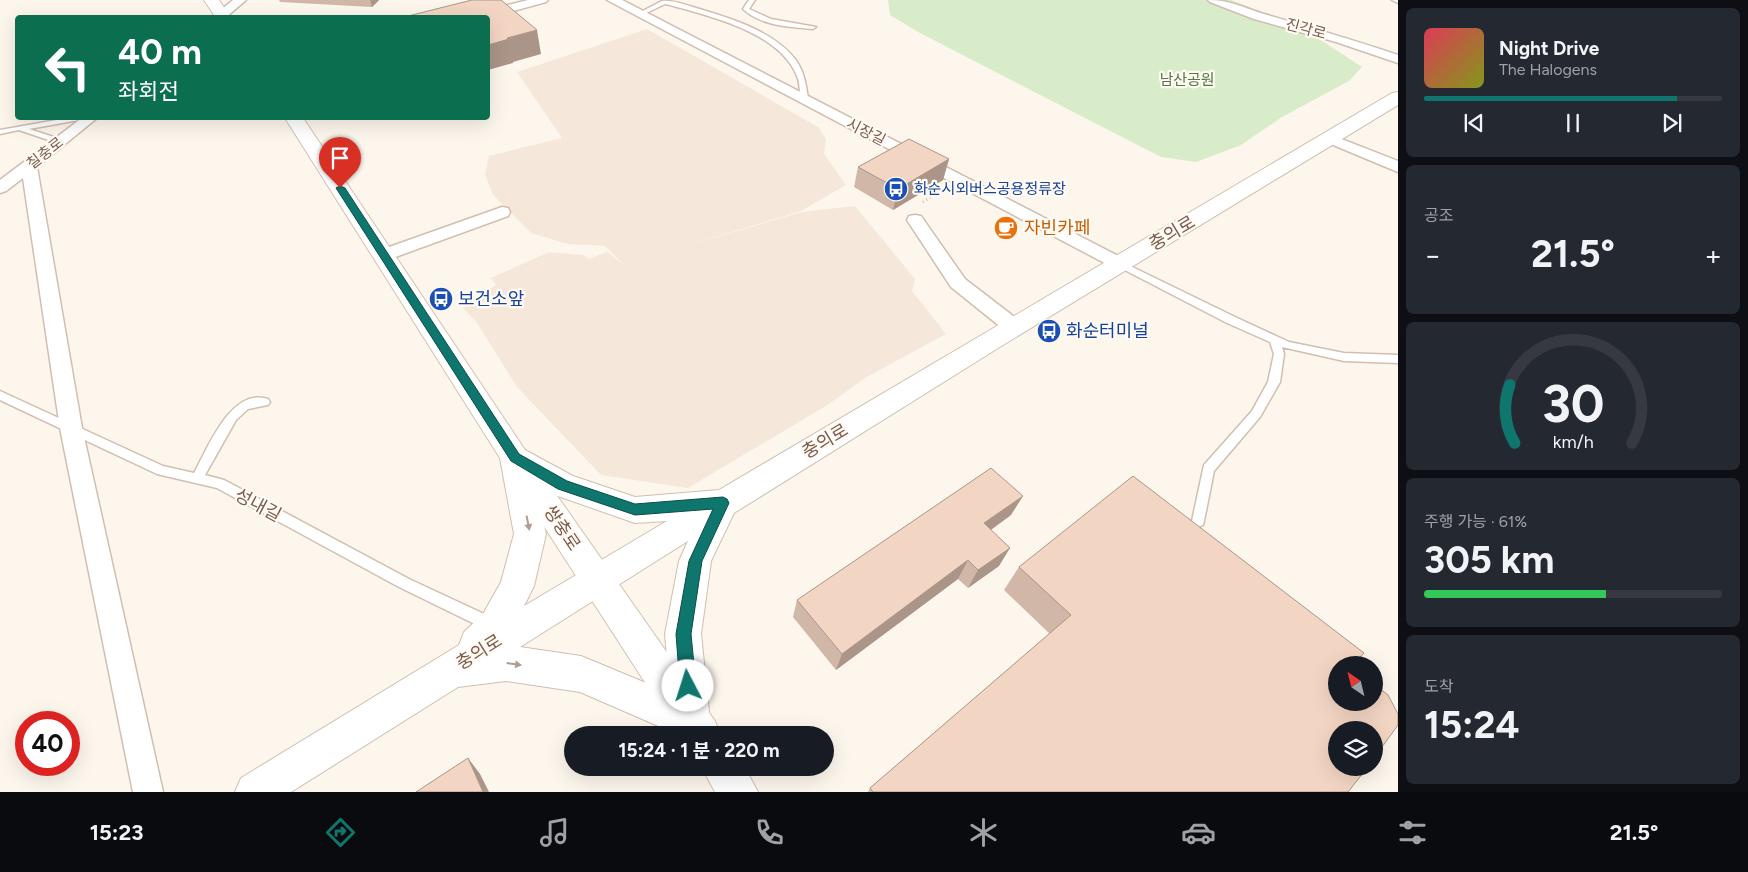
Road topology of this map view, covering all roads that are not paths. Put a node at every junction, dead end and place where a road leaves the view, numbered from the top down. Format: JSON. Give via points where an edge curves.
{"nodes":[{"id":1,"x":212,"y":0,"type":"edge"},
{"id":2,"x":240,"y":0,"type":"edge"},
{"id":3,"x":542,"y":0,"type":"edge"},
{"id":4,"x":613,"y":0,"type":"edge"},
{"id":5,"x":752,"y":0,"type":"edge"},
{"id":6,"x":1214,"y":0,"type":"edge"},
{"id":7,"x":640,"y":14,"type":"junction"},
{"id":8,"x":220,"y":15,"type":"edge"},
{"id":9,"x":222,"y":15,"type":"edge"},
{"id":10,"x":484,"y":15,"type":"edge"},
{"id":11,"x":755,"y":16,"type":"junction"},
{"id":12,"x":740,"y":25,"type":"junction"},
{"id":13,"x":813,"y":27,"type":"dead end"},
{"id":14,"x":1398,"y":59,"type":"edge"},
{"id":15,"x":1398,"y":96,"type":"edge"},
{"id":16,"x":804,"y":99,"type":"junction"},
{"id":17,"x":67,"y":120,"type":"edge"},
{"id":18,"x":88,"y":120,"type":"edge"},
{"id":19,"x":295,"y":120,"type":"edge"},
{"id":20,"x":19,"y":128,"type":"junction"},
{"id":21,"x":0,"y":132,"type":"edge"},
{"id":22,"x":1331,"y":139,"type":"junction"},
{"id":23,"x":60,"y":142,"type":"junction"},
{"id":24,"x":29,"y":166,"type":"junction"},
{"id":25,"x":1398,"y":167,"type":"edge"},
{"id":26,"x":0,"y":188,"type":"edge"},
{"id":27,"x":502,"y":212,"type":"dead end"},
{"id":28,"x":914,"y":220,"type":"road end"},
{"id":29,"x":384,"y":256,"type":"junction"},
{"id":30,"x":1120,"y":264,"type":"junction"},
{"id":31,"x":1014,"y":327,"type":"junction"},
{"id":32,"x":1275,"y":340,"type":"junction"},
{"id":33,"x":1398,"y":359,"type":"edge"},
{"id":34,"x":0,"y":395,"type":"edge"},
{"id":35,"x":264,"y":402,"type":"dead end"},
{"id":36,"x":71,"y":428,"type":"junction"},
{"id":37,"x":515,"y":458,"type":"junction"},
{"id":38,"x":197,"y":479,"type":"junction"},
{"id":39,"x":723,"y":503,"type":"junction"},
{"id":40,"x":1198,"y":521,"type":"dead end"},
{"id":41,"x":596,"y":579,"type":"junction"},
{"id":42,"x":502,"y":630,"type":"junction"},
{"id":43,"x":448,"y":671,"type":"junction"},
{"id":44,"x":692,"y":726,"type":"edge"},
{"id":45,"x":695,"y":726,"type":"edge"},
{"id":46,"x":696,"y":726,"type":"edge"},
{"id":47,"x":727,"y":776,"type":"edge"},
{"id":48,"x":148,"y":792,"type":"edge"},
{"id":49,"x":254,"y":792,"type":"edge"},
{"id":50,"x":738,"y":792,"type":"edge"}],
"edges":[{"from":1,"to":8,"type":"street"},
{"from":2,"to":9,"type":"street"},
{"from":3,"to":10,"type":"street"},
{"from":4,"to":7,"type":"street","name":"시장길"},
{"from":5,"to":11,"type":"lane","via":[[746,9]]},
{"from":6,"to":14,"type":"street","name":"진각로"},
{"from":7,"to":12,"type":"lane","via":[[664,2]]},
{"from":7,"to":16,"type":"street","name":"시장길"},
{"from":11,"to":12,"type":"lane"},
{"from":11,"to":13,"type":"lane","via":[[790,26]]},
{"from":12,"to":16,"type":"lane","via":[[762,35],[794,63],[802,81]]},
{"from":15,"to":22,"type":"street","name":"충의로"},
{"from":16,"to":30,"type":"street","name":"시장길"},
{"from":17,"to":20,"type":"lane"},
{"from":18,"to":23,"type":"street","name":"칠충로"},
{"from":19,"to":29,"type":"street","name":"쌍충로"},
{"from":20,"to":21,"type":"lane"},
{"from":20,"to":23,"type":"lane"},
{"from":22,"to":25,"type":"street"},
{"from":22,"to":30,"type":"street","name":"충의로"},
{"from":23,"to":24,"type":"street","name":"칠충로"},
{"from":24,"to":26,"type":"street","name":"칠충로"},
{"from":24,"to":36,"type":"street"},
{"from":27,"to":29,"type":"street"},
{"from":28,"to":31,"type":"street","via":[[958,282]]},
{"from":29,"to":37,"type":"street","name":"쌍충로"},
{"from":30,"to":31,"type":"street","name":"충의로"},
{"from":30,"to":32,"type":"lane"},
{"from":31,"to":39,"type":"street","name":"충의로"},
{"from":32,"to":33,"type":"lane","via":[[1320,354]]},
{"from":32,"to":40,"type":"lane","via":[[1279,354],[1274,382],[1256,414],[1208,469]]},
{"from":34,"to":36,"type":"lane","name":"성내길"},
{"from":35,"to":38,"type":"lane","via":[[245,405],[232,417]]},
{"from":36,"to":38,"type":"lane","name":"성내길","via":[[161,470]]},
{"from":36,"to":48,"type":"street"},
{"from":37,"to":39,"type":"street","via":[[563,485],[635,510]]},
{"from":37,"to":41,"type":"street","name":"쌍충로"},
{"from":37,"to":42,"type":"street","one_way":true,"via":[[530,534],[518,586]]},
{"from":38,"to":42,"type":"lane","name":"성내길","via":[[220,484],[404,583]]},
{"from":39,"to":41,"type":"street","name":"충의로"},
{"from":39,"to":46,"type":"street","via":[[695,561],[683,634]]},
{"from":41,"to":42,"type":"street","name":"충의로"},
{"from":41,"to":45,"type":"street","name":"쌍충로"},
{"from":42,"to":43,"type":"street","name":"충의로"},
{"from":43,"to":44,"type":"street","one_way":true,"via":[[506,663],[581,674]]},
{"from":43,"to":49,"type":"street","name":"충의로"},
{"from":47,"to":50,"type":"street"}]}
